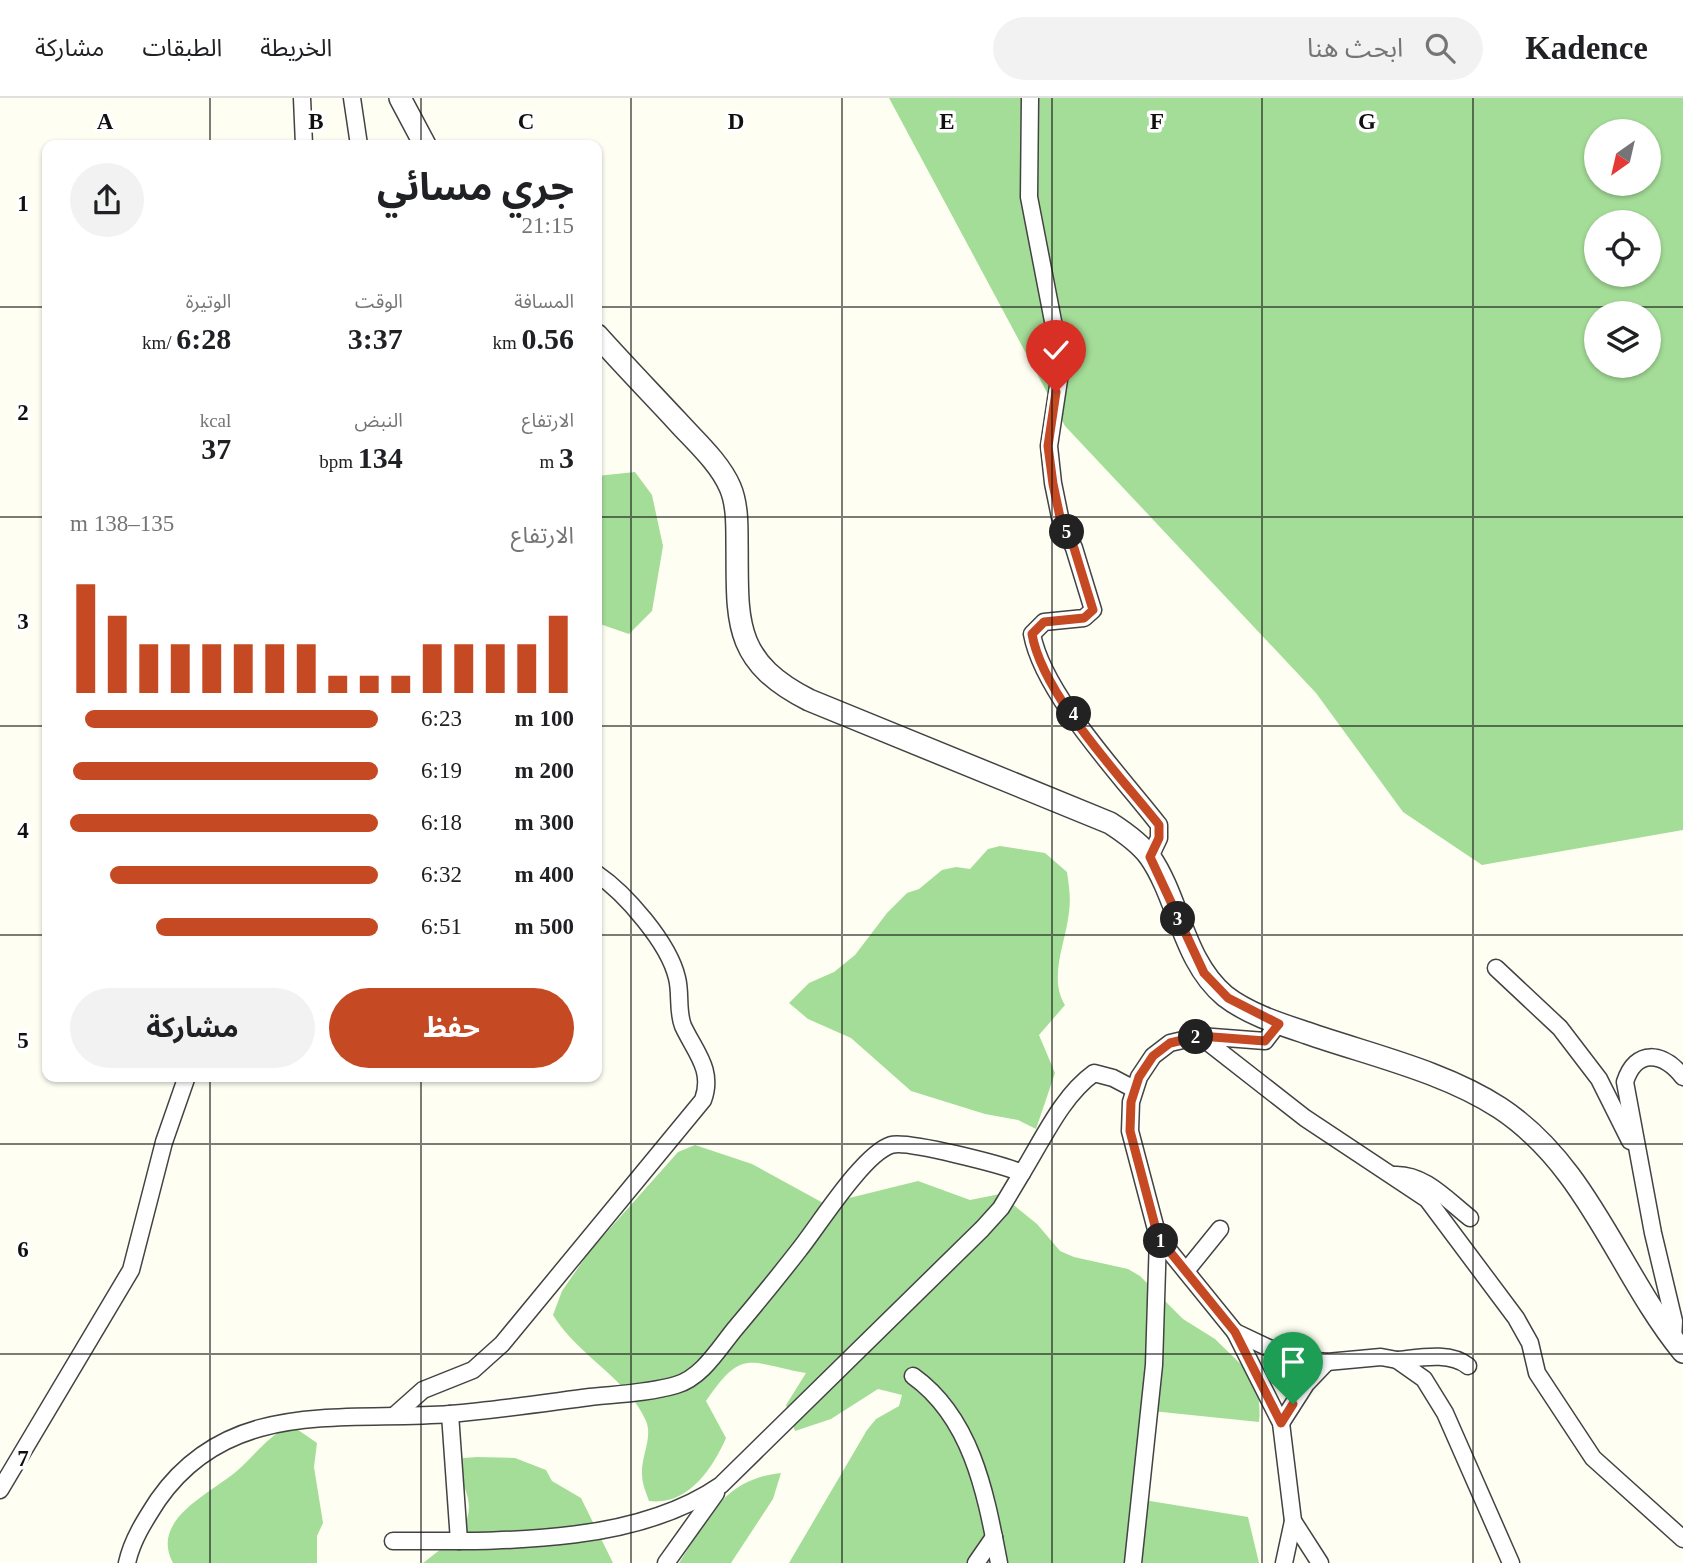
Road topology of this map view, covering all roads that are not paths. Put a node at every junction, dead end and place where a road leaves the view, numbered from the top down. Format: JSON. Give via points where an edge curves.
{"nodes":[{"id":1,"x":302,"y":98,"type":"edge"},
{"id":2,"x":352,"y":98,"type":"edge"},
{"id":3,"x":400,"y":98,"type":"edge"},
{"id":4,"x":1030,"y":98,"type":"edge"},
{"id":5,"x":304,"y":140,"type":"edge"},
{"id":6,"x":358,"y":140,"type":"edge"},
{"id":7,"x":422,"y":140,"type":"edge"},
{"id":8,"x":602,"y":340,"type":"edge"},
{"id":9,"x":1150,"y":857,"type":"junction"},
{"id":10,"x":602,"y":877,"type":"edge"},
{"id":11,"x":1496,"y":968,"type":"dead end"},
{"id":12,"x":1279,"y":1024,"type":"junction"},
{"id":13,"x":1200,"y":1036,"type":"junction"},
{"id":14,"x":1683,"y":1077,"type":"edge"},
{"id":15,"x":185,"y":1082,"type":"edge"},
{"id":16,"x":1134,"y":1089,"type":"junction"},
{"id":17,"x":1639,"y":1162,"type":"junction"},
{"id":18,"x":1022,"y":1173,"type":"junction"},
{"id":19,"x":1392,"y":1175,"type":"junction"},
{"id":20,"x":1470,"y":1218,"type":"dead end"},
{"id":21,"x":1220,"y":1229,"type":"dead end"},
{"id":22,"x":1158,"y":1237,"type":"junction"},
{"id":23,"x":1186,"y":1271,"type":"junction"},
{"id":24,"x":1235,"y":1332,"type":"junction"},
{"id":25,"x":1678,"y":1346,"type":"edge"},
{"id":26,"x":1397,"y":1360,"type":"junction"},
{"id":27,"x":1327,"y":1362,"type":"junction"},
{"id":28,"x":1468,"y":1366,"type":"dead end"},
{"id":29,"x":913,"y":1377,"type":"dead end"},
{"id":30,"x":396,"y":1414,"type":"junction"},
{"id":31,"x":450,"y":1414,"type":"junction"},
{"id":32,"x":1281,"y":1423,"type":"junction"},
{"id":33,"x":721,"y":1485,"type":"junction"},
{"id":34,"x":0,"y":1490,"type":"edge"},
{"id":35,"x":1293,"y":1521,"type":"junction"},
{"id":36,"x":994,"y":1537,"type":"junction"},
{"id":37,"x":1683,"y":1539,"type":"edge"},
{"id":38,"x":393,"y":1541,"type":"dead end"},
{"id":39,"x":459,"y":1541,"type":"junction"},
{"id":40,"x":127,"y":1563,"type":"edge"},
{"id":41,"x":666,"y":1563,"type":"edge"},
{"id":42,"x":976,"y":1563,"type":"edge"},
{"id":43,"x":999,"y":1563,"type":"edge"},
{"id":44,"x":1133,"y":1563,"type":"edge"},
{"id":45,"x":1284,"y":1563,"type":"edge"},
{"id":46,"x":1320,"y":1563,"type":"edge"},
{"id":47,"x":1511,"y":1563,"type":"edge"}],
"edges":[{"from":1,"to":5,"type":"street"},
{"from":2,"to":6,"type":"street"},
{"from":3,"to":7,"type":"street"},
{"from":4,"to":9,"type":"street","via":[[1029,197],[1059,360],[1048,446],[1060,517],[1093,610],[1084,618],[1044,622],[1032,634],[1035,652],[1055,688],[1159,825],[1159,838]]},
{"from":8,"to":9,"type":"street","via":[[699,445],[732,490],[740,625],[762,668],[783,687],[810,700],[1110,823]]},
{"from":9,"to":12,"type":"street","via":[[1204,973],[1228,998]]},
{"from":10,"to":30,"type":"street","via":[[617,887],[673,962],[682,1022],[709,1084],[703,1100],[502,1344],[473,1370],[423,1390]]},
{"from":11,"to":17,"type":"street","via":[[1560,1028],[1599,1079]]},
{"from":12,"to":13,"type":"street","via":[[1265,1041]]},
{"from":12,"to":25,"type":"street","via":[[1441,1080],[1499,1108],[1522,1125],[1576,1181]]},
{"from":13,"to":16,"type":"street","via":[[1170,1043],[1153,1056]]},
{"from":13,"to":19,"type":"street","via":[[1305,1118]]},
{"from":14,"to":17,"type":"street","via":[[1671,1064],[1647,1057],[1629,1069],[1625,1082]]},
{"from":15,"to":34,"type":"street","via":[[164,1142],[131,1270]]},
{"from":16,"to":18,"type":"street","via":[[1094,1073],[1069,1097]]},
{"from":16,"to":22,"type":"street","via":[[1130,1131]]},
{"from":17,"to":25,"type":"street"},
{"from":18,"to":31,"type":"street","via":[[985,1161],[893,1144],[860,1169],[782,1271],[690,1379],[650,1390]]},
{"from":18,"to":33,"type":"street","via":[[982,1229]]},
{"from":19,"to":20,"type":"street","via":[[1423,1182]]},
{"from":19,"to":37,"type":"street","via":[[1427,1199],[1496,1287],[1530,1343],[1537,1373],[1593,1458]]},
{"from":21,"to":23,"type":"street"},
{"from":22,"to":23,"type":"street"},
{"from":22,"to":44,"type":"street","via":[[1154,1365]]},
{"from":23,"to":24,"type":"street"},
{"from":24,"to":27,"type":"street","via":[[1290,1358]]},
{"from":24,"to":32,"type":"street"},
{"from":26,"to":27,"type":"street"},
{"from":26,"to":28,"type":"street","via":[[1433,1356]]},
{"from":26,"to":47,"type":"street","via":[[1424,1379],[1445,1413]]},
{"from":27,"to":32,"type":"street","via":[[1306,1384]]},
{"from":29,"to":36,"type":"street","via":[[960,1429],[985,1493]]},
{"from":30,"to":31,"type":"street"},
{"from":30,"to":40,"type":"street","via":[[278,1423],[227,1439],[176,1476],[144,1520]]},
{"from":31,"to":39,"type":"street"},
{"from":32,"to":35,"type":"street"},
{"from":33,"to":39,"type":"street","via":[[693,1503],[645,1520],[571,1534]]},
{"from":33,"to":41,"type":"street"},
{"from":35,"to":45,"type":"street"},
{"from":35,"to":46,"type":"street"},
{"from":36,"to":42,"type":"street"},
{"from":36,"to":43,"type":"street"},
{"from":38,"to":39,"type":"street"}]}
